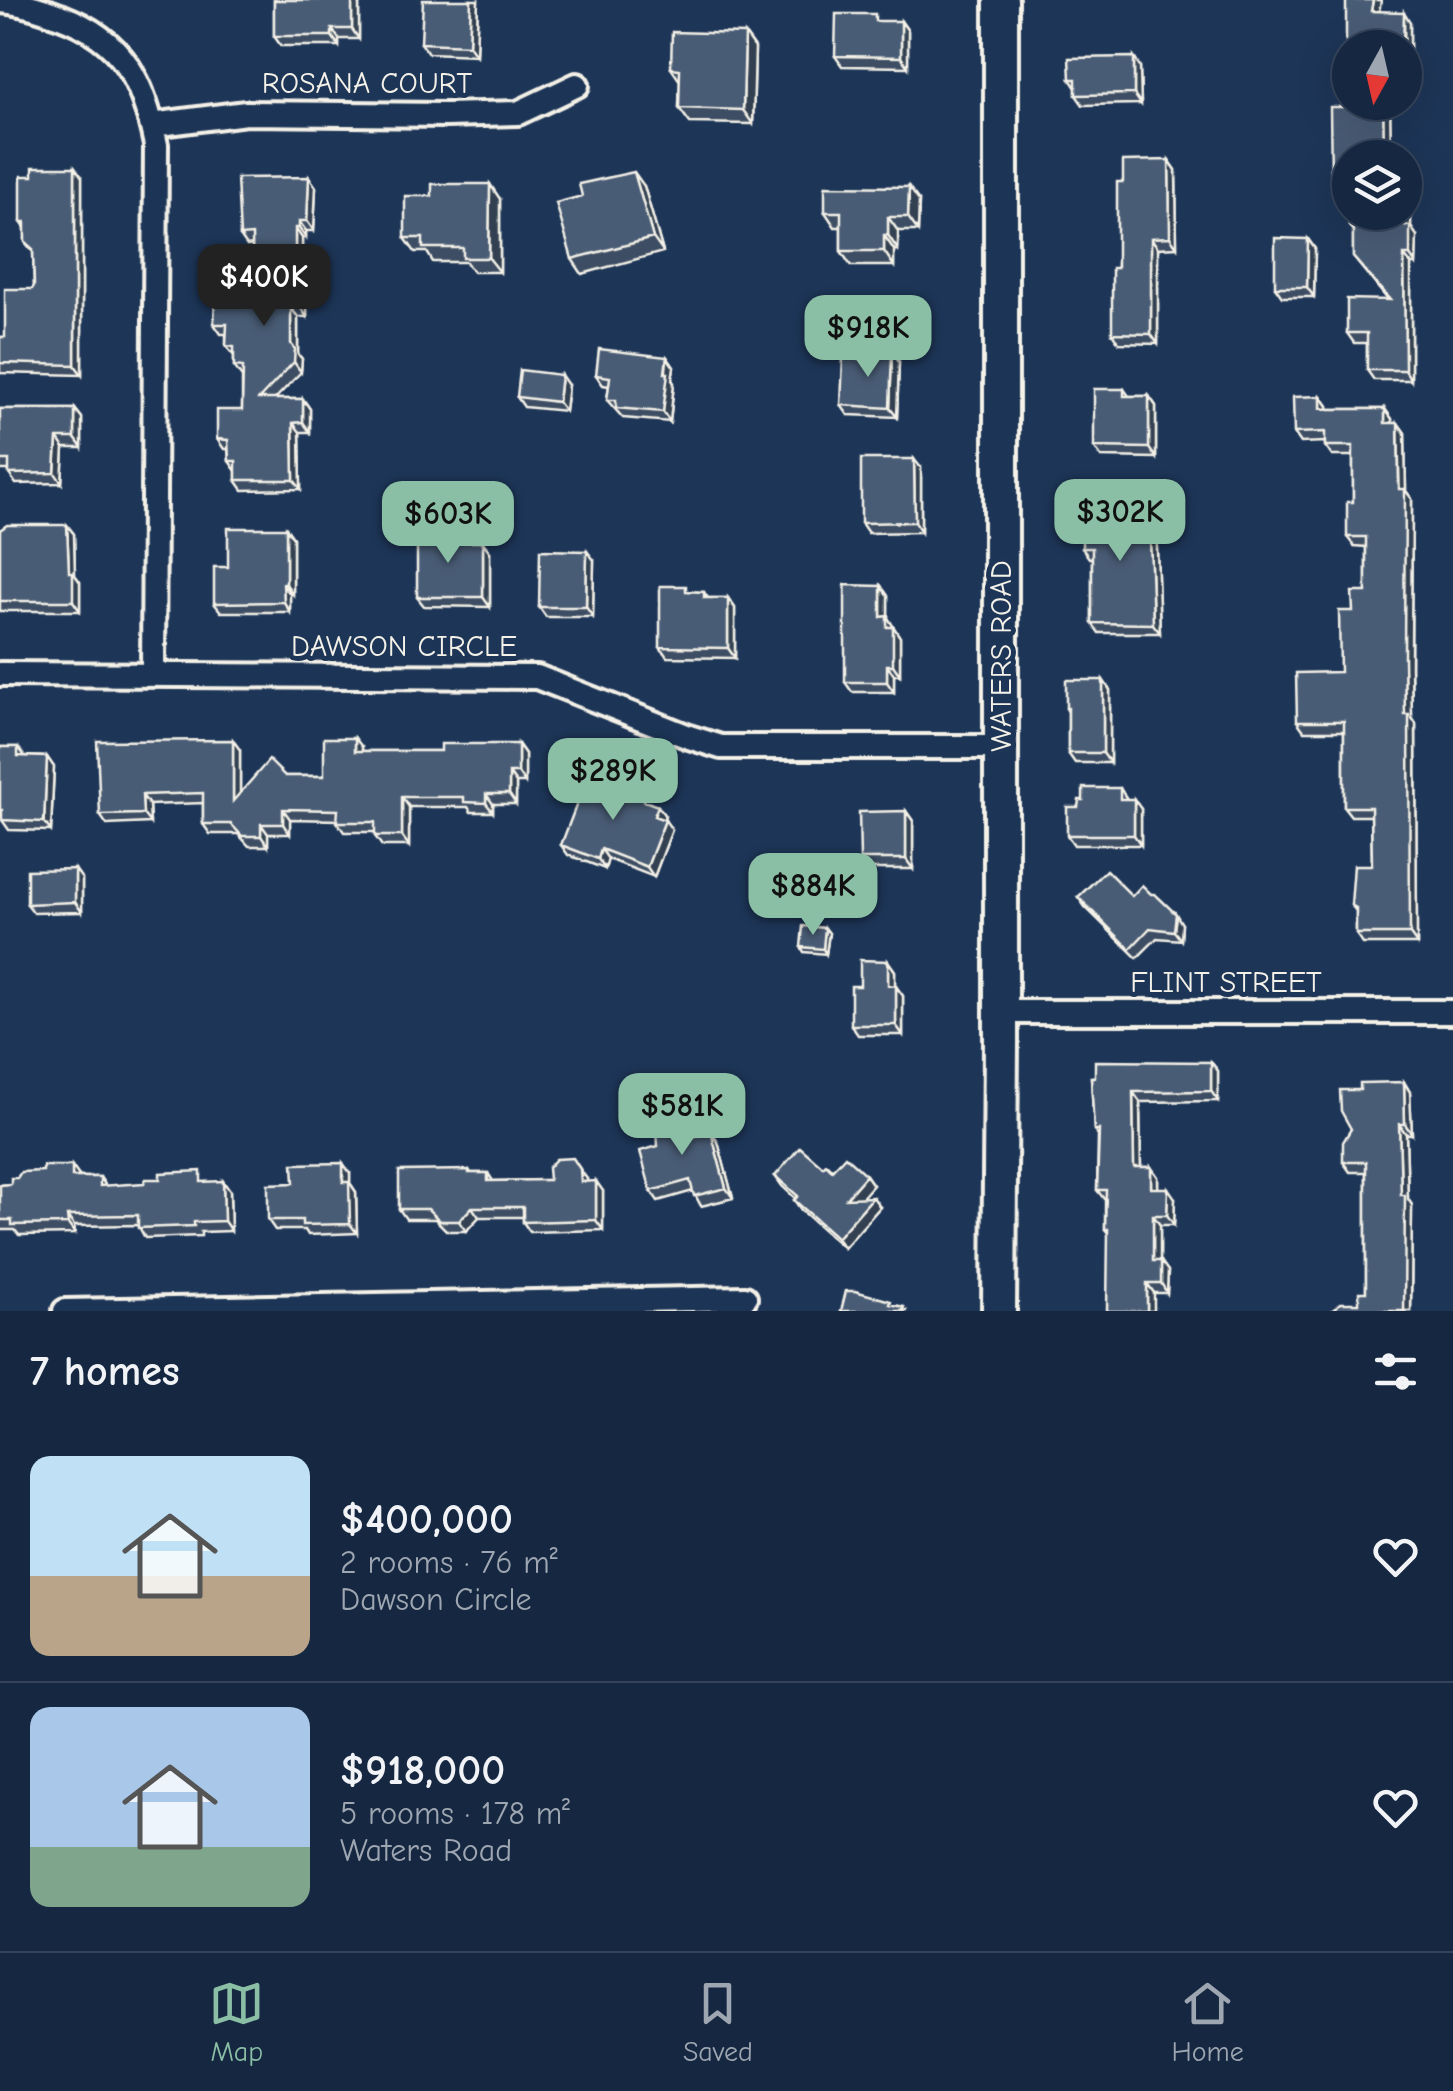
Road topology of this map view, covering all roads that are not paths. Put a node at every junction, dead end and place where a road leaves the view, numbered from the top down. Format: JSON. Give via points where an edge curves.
{"nodes":[{"id":1,"x":1001,"y":0,"type":"edge"},
{"id":2,"x":0,"y":1,"type":"edge"},
{"id":3,"x":577,"y":86,"type":"dead end"},
{"id":4,"x":152,"y":125,"type":"junction"},
{"id":5,"x":0,"y":674,"type":"edge"},
{"id":6,"x":153,"y":675,"type":"junction"},
{"id":7,"x":1000,"y":747,"type":"junction"},
{"id":8,"x":1000,"y":1012,"type":"junction"},
{"id":9,"x":1453,"y":1012,"type":"edge"},
{"id":10,"x":745,"y":1298,"type":"dead end"},
{"id":11,"x":535,"y":1307,"type":"edge"},
{"id":12,"x":65,"y":1311,"type":"edge"},
{"id":13,"x":999,"y":1311,"type":"edge"}],
"edges":[{"from":1,"to":7,"type":"street","name":"WATERS ROAD"},
{"from":2,"to":4,"type":"street","via":[[82,24],[115,48],[136,80]]},
{"from":3,"to":4,"type":"street","name":"ROSANA COURT","via":[[518,112],[246,113]]},
{"from":4,"to":6,"type":"street"},
{"from":5,"to":6,"type":"street","name":"DAWSON CIRCLE"},
{"from":6,"to":7,"type":"street","name":"DAWSON CIRCLE","via":[[536,677],[721,747]]},
{"from":7,"to":8,"type":"street","name":"WATERS ROAD"},
{"from":8,"to":9,"type":"street","name":"FLINT STREET"},
{"from":8,"to":13,"type":"street","name":"WATERS ROAD"},
{"from":10,"to":11,"type":"street"},
{"from":11,"to":12,"type":"street"}]}
